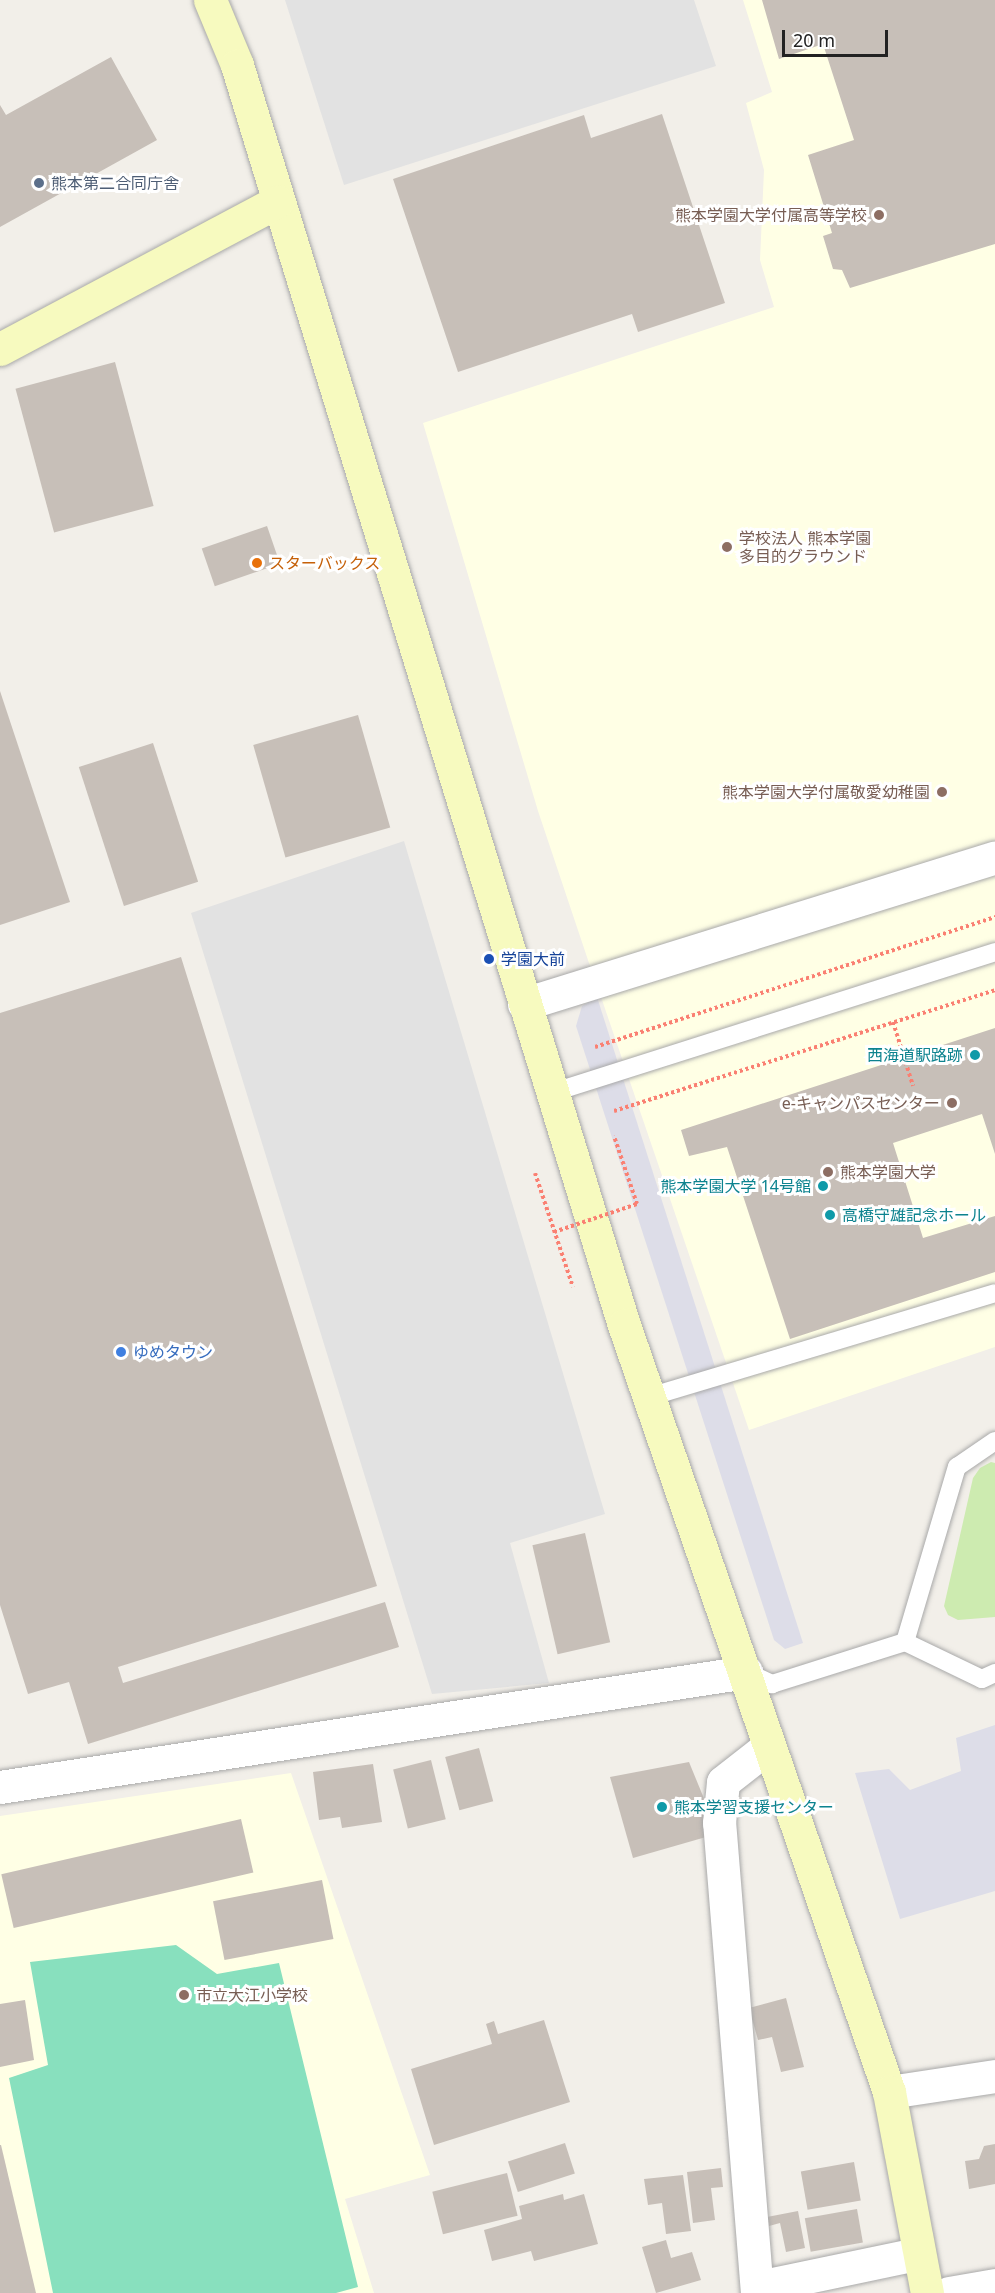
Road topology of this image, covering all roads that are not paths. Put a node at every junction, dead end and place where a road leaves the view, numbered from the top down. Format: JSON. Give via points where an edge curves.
{"nodes":[{"id":1,"x":210,"y":0,"type":"edge"},
{"id":2,"x":277,"y":202,"type":"junction"},
{"id":3,"x":0,"y":349,"type":"edge"},
{"id":4,"x":995,"y":857,"type":"edge"},
{"id":5,"x":995,"y":952,"type":"edge"},
{"id":6,"x":524,"y":1004,"type":"junction"},
{"id":7,"x":551,"y":1093,"type":"junction"},
{"id":8,"x":995,"y":1293,"type":"edge"},
{"id":9,"x":649,"y":1397,"type":"junction"},
{"id":10,"x":993,"y":1444,"type":"edge"},
{"id":11,"x":905,"y":1642,"type":"junction"},
{"id":12,"x":746,"y":1672,"type":"junction"},
{"id":13,"x":995,"y":1673,"type":"edge"},
{"id":14,"x":769,"y":1746,"type":"junction"},
{"id":15,"x":0,"y":1787,"type":"edge"},
{"id":16,"x":995,"y":2076,"type":"edge"},
{"id":17,"x":889,"y":2092,"type":"junction"},
{"id":18,"x":917,"y":2254,"type":"junction"},
{"id":19,"x":995,"y":2285,"type":"edge"},
{"id":20,"x":757,"y":2293,"type":"edge"},
{"id":21,"x":927,"y":2293,"type":"edge"},
{"id":22,"x":949,"y":2293,"type":"edge"}],
"edges":[{"from":1,"to":2,"type":"street","via":[[237,65]]},
{"from":2,"to":3,"type":"street"},
{"from":2,"to":6,"type":"street"},
{"from":4,"to":6,"type":"street"},
{"from":5,"to":7,"type":"lane"},
{"from":6,"to":7,"type":"street"},
{"from":7,"to":9,"type":"street"},
{"from":8,"to":9,"type":"lane"},
{"from":9,"to":12,"type":"street"},
{"from":10,"to":11,"type":"lane","via":[[957,1467]]},
{"from":11,"to":12,"type":"lane","via":[[772,1684]]},
{"from":11,"to":13,"type":"lane","via":[[982,1678]]},
{"from":12,"to":14,"type":"street"},
{"from":12,"to":15,"type":"street"},
{"from":14,"to":17,"type":"street"},
{"from":14,"to":20,"type":"street","via":[[723,1782],[718,1824]]},
{"from":16,"to":17,"type":"street"},
{"from":17,"to":18,"type":"street"},
{"from":18,"to":20,"type":"street","via":[[772,2284]]},
{"from":18,"to":21,"type":"street"},
{"from":19,"to":22,"type":"street"}]}
